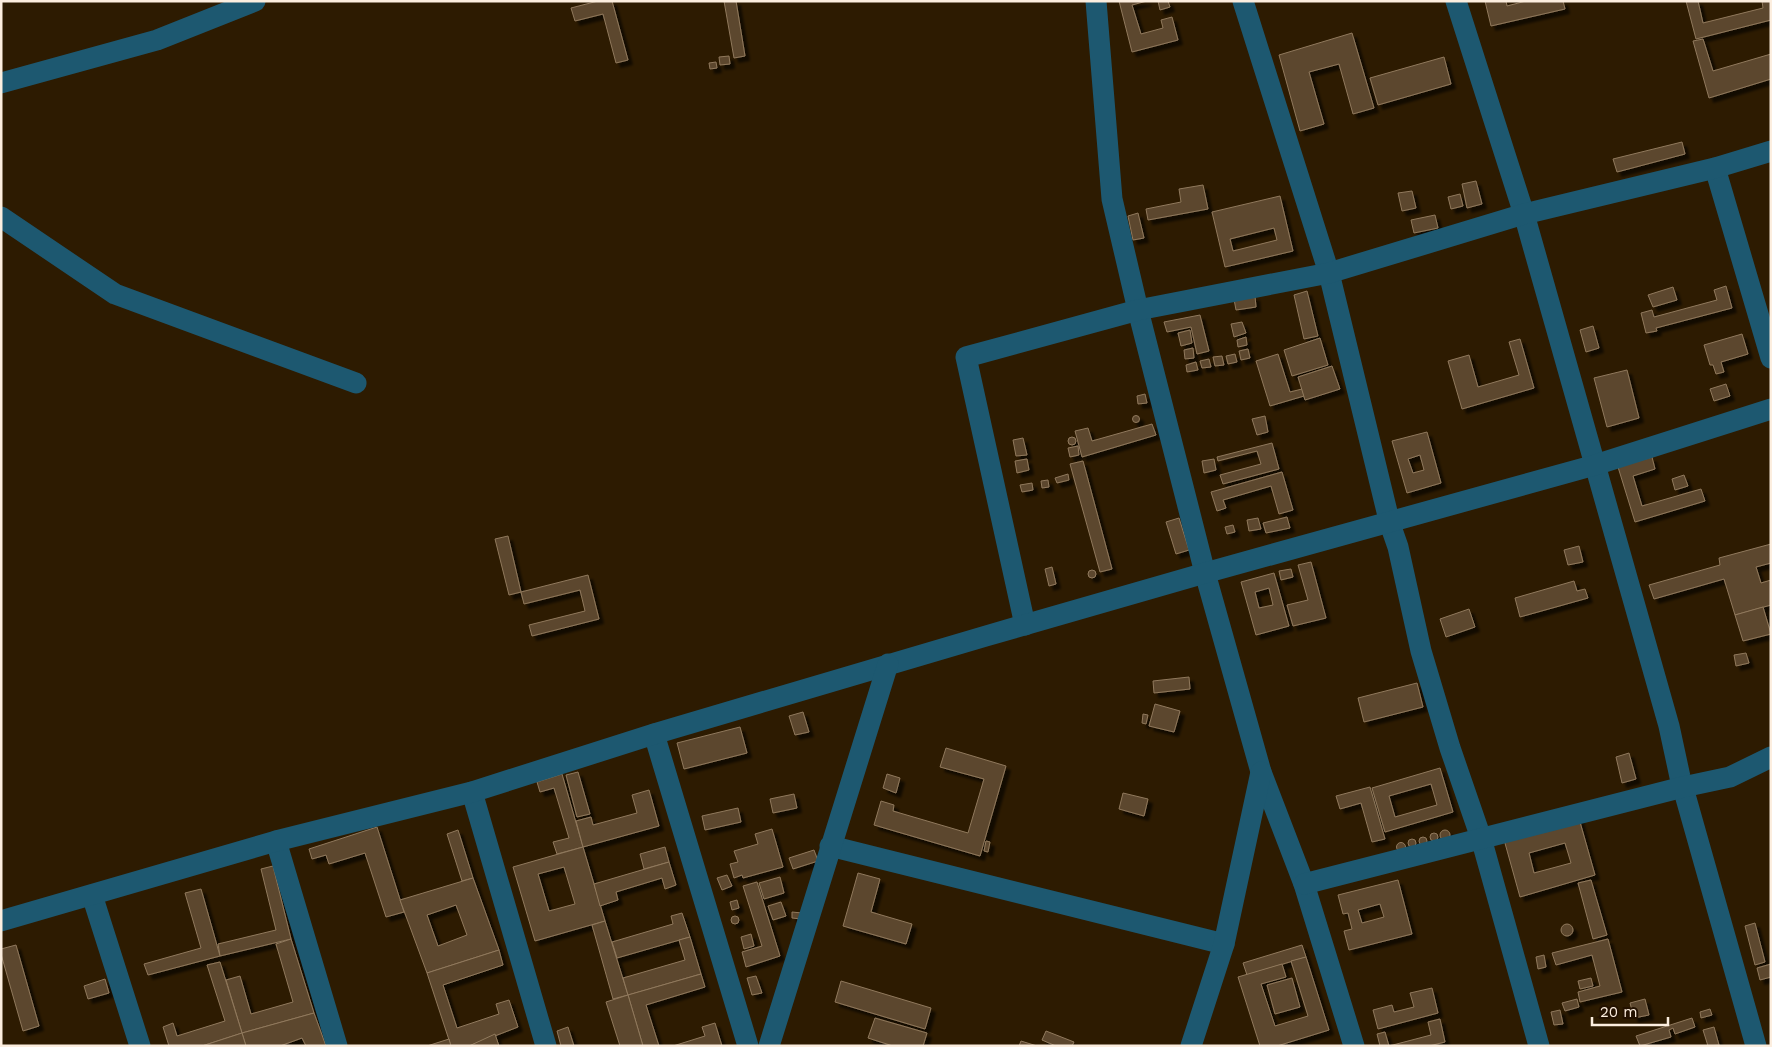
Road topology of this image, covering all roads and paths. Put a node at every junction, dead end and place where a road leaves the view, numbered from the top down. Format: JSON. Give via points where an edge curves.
{"nodes":[{"id":1,"x":255,"y":1,"type":"edge"},
{"id":2,"x":1096,"y":1,"type":"edge"},
{"id":3,"x":1244,"y":1,"type":"edge"},
{"id":4,"x":1456,"y":1,"type":"edge"},
{"id":5,"x":1,"y":83,"type":"edge"},
{"id":6,"x":1771,"y":151,"type":"edge"},
{"id":7,"x":1715,"y":168,"type":"junction"},
{"id":8,"x":1524,"y":214,"type":"junction"},
{"id":9,"x":1,"y":217,"type":"edge"},
{"id":10,"x":1329,"y":272,"type":"junction"},
{"id":11,"x":1138,"y":310,"type":"junction"},
{"id":12,"x":1771,"y":358,"type":"edge"},
{"id":13,"x":356,"y":383,"type":"dead end"},
{"id":14,"x":1771,"y":409,"type":"edge"},
{"id":15,"x":1595,"y":466,"type":"junction"},
{"id":16,"x":1390,"y":524,"type":"junction"},
{"id":17,"x":1205,"y":573,"type":"junction"},
{"id":18,"x":1025,"y":625,"type":"junction"},
{"id":19,"x":888,"y":664,"type":"junction"},
{"id":20,"x":654,"y":734,"type":"junction"},
{"id":21,"x":1771,"y":757,"type":"edge"},
{"id":22,"x":1261,"y":772,"type":"junction"},
{"id":23,"x":1683,"y":787,"type":"junction"},
{"id":24,"x":472,"y":792,"type":"junction"},
{"id":25,"x":1481,"y":838,"type":"junction"},
{"id":26,"x":276,"y":841,"type":"junction"},
{"id":27,"x":830,"y":846,"type":"junction"},
{"id":28,"x":1304,"y":884,"type":"junction"},
{"id":29,"x":92,"y":895,"type":"junction"},
{"id":30,"x":1,"y":921,"type":"edge"},
{"id":31,"x":1224,"y":944,"type":"junction"},
{"id":32,"x":140,"y":1046,"type":"edge"},
{"id":33,"x":337,"y":1046,"type":"edge"},
{"id":34,"x":546,"y":1046,"type":"edge"},
{"id":35,"x":748,"y":1046,"type":"edge"},
{"id":36,"x":769,"y":1046,"type":"edge"},
{"id":37,"x":1191,"y":1046,"type":"edge"},
{"id":38,"x":1354,"y":1046,"type":"edge"},
{"id":39,"x":1539,"y":1046,"type":"edge"},
{"id":40,"x":1756,"y":1046,"type":"edge"}],
"edges":[{"from":1,"to":5,"type":"street","via":[[157,40]]},
{"from":2,"to":11,"type":"street","via":[[1112,199]]},
{"from":3,"to":10,"type":"street"},
{"from":4,"to":8,"type":"street"},
{"from":6,"to":7,"type":"street"},
{"from":7,"to":8,"type":"street"},
{"from":7,"to":12,"type":"street"},
{"from":8,"to":10,"type":"street"},
{"from":8,"to":15,"type":"street"},
{"from":9,"to":13,"type":"street","via":[[115,294]]},
{"from":10,"to":11,"type":"street"},
{"from":10,"to":16,"type":"street"},
{"from":11,"to":17,"type":"street"},
{"from":11,"to":18,"type":"street","via":[[966,357]]},
{"from":14,"to":15,"type":"street"},
{"from":15,"to":16,"type":"street"},
{"from":15,"to":23,"type":"street","via":[[1669,726]]},
{"from":16,"to":17,"type":"street"},
{"from":16,"to":25,"type":"street","via":[[1421,651]]},
{"from":17,"to":18,"type":"street"},
{"from":17,"to":22,"type":"street"},
{"from":18,"to":19,"type":"street"},
{"from":19,"to":20,"type":"street"},
{"from":19,"to":27,"type":"street"},
{"from":20,"to":24,"type":"street"},
{"from":20,"to":35,"type":"street"},
{"from":21,"to":23,"type":"street","via":[[1730,777]]},
{"from":22,"to":28,"type":"street"},
{"from":22,"to":31,"type":"street"},
{"from":23,"to":25,"type":"street"},
{"from":23,"to":40,"type":"street"},
{"from":24,"to":26,"type":"street"},
{"from":24,"to":34,"type":"street"},
{"from":25,"to":28,"type":"street"},
{"from":25,"to":39,"type":"street"},
{"from":26,"to":29,"type":"street"},
{"from":26,"to":33,"type":"street"},
{"from":27,"to":31,"type":"street"},
{"from":27,"to":36,"type":"street"},
{"from":28,"to":38,"type":"street"},
{"from":29,"to":30,"type":"street"},
{"from":29,"to":32,"type":"street"},
{"from":31,"to":37,"type":"street"}]}
